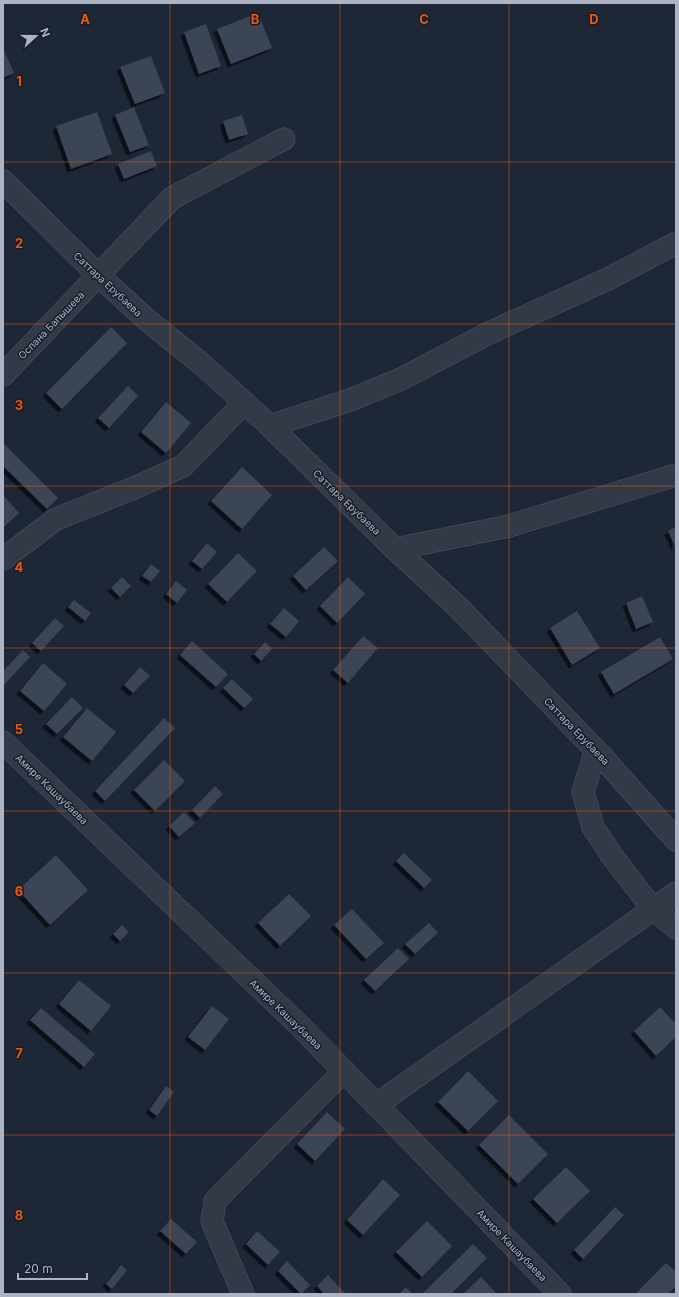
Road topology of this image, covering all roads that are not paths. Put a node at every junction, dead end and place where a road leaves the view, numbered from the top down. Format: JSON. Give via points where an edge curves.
{"nodes":[{"id":1,"x":284,"y":139,"type":"dead end"},
{"id":2,"x":3,"y":181,"type":"edge"},
{"id":3,"x":676,"y":243,"type":"edge"},
{"id":4,"x":98,"y":275,"type":"junction"},
{"id":5,"x":3,"y":376,"type":"edge"},
{"id":6,"x":244,"y":403,"type":"junction"},
{"id":7,"x":270,"y":426,"type":"junction"},
{"id":8,"x":676,"y":475,"type":"edge"},
{"id":9,"x":395,"y":549,"type":"junction"},
{"id":10,"x":3,"y":559,"type":"edge"},
{"id":11,"x":3,"y":742,"type":"edge"},
{"id":12,"x":596,"y":750,"type":"junction"},
{"id":13,"x":676,"y":840,"type":"edge"},
{"id":14,"x":676,"y":892,"type":"edge"},
{"id":15,"x":653,"y":909,"type":"junction"},
{"id":16,"x":676,"y":928,"type":"edge"},
{"id":17,"x":344,"y":1071,"type":"junction"},
{"id":18,"x":376,"y":1105,"type":"junction"},
{"id":19,"x":242,"y":1294,"type":"edge"},
{"id":20,"x":560,"y":1294,"type":"edge"}],
"edges":[{"from":1,"to":4,"type":"street","name":"Оспана Бапышева","via":[[172,198]]},
{"from":2,"to":4,"type":"street","name":"Саттара Ерубаева"},
{"from":3,"to":7,"type":"street","via":[[608,279],[489,333],[401,379],[350,400]]},
{"from":4,"to":5,"type":"street","name":"Оспана Бапышева"},
{"from":4,"to":6,"type":"street","name":"Саттара Ерубаева"},
{"from":6,"to":7,"type":"street","name":"Саттара Ерубаева"},
{"from":6,"to":10,"type":"street","via":[[183,466],[56,519]]},
{"from":7,"to":9,"type":"street","name":"Саттара Ерубаева"},
{"from":8,"to":9,"type":"street","via":[[509,526]]},
{"from":9,"to":12,"type":"street","name":"Саттара Ерубаева","via":[[460,609]]},
{"from":11,"to":17,"type":"street","name":"Амире Кашаубаева"},
{"from":12,"to":13,"type":"street","name":"Саттара Ерубаева"},
{"from":12,"to":15,"type":"street","via":[[583,792],[593,827]]},
{"from":14,"to":15,"type":"street"},
{"from":15,"to":16,"type":"street"},
{"from":15,"to":18,"type":"street"},
{"from":17,"to":18,"type":"street","name":"Амире Кашаубаева"},
{"from":17,"to":19,"type":"street","via":[[215,1201],[212,1221]]},
{"from":18,"to":20,"type":"street","name":"Амире Кашаубаева"}]}
